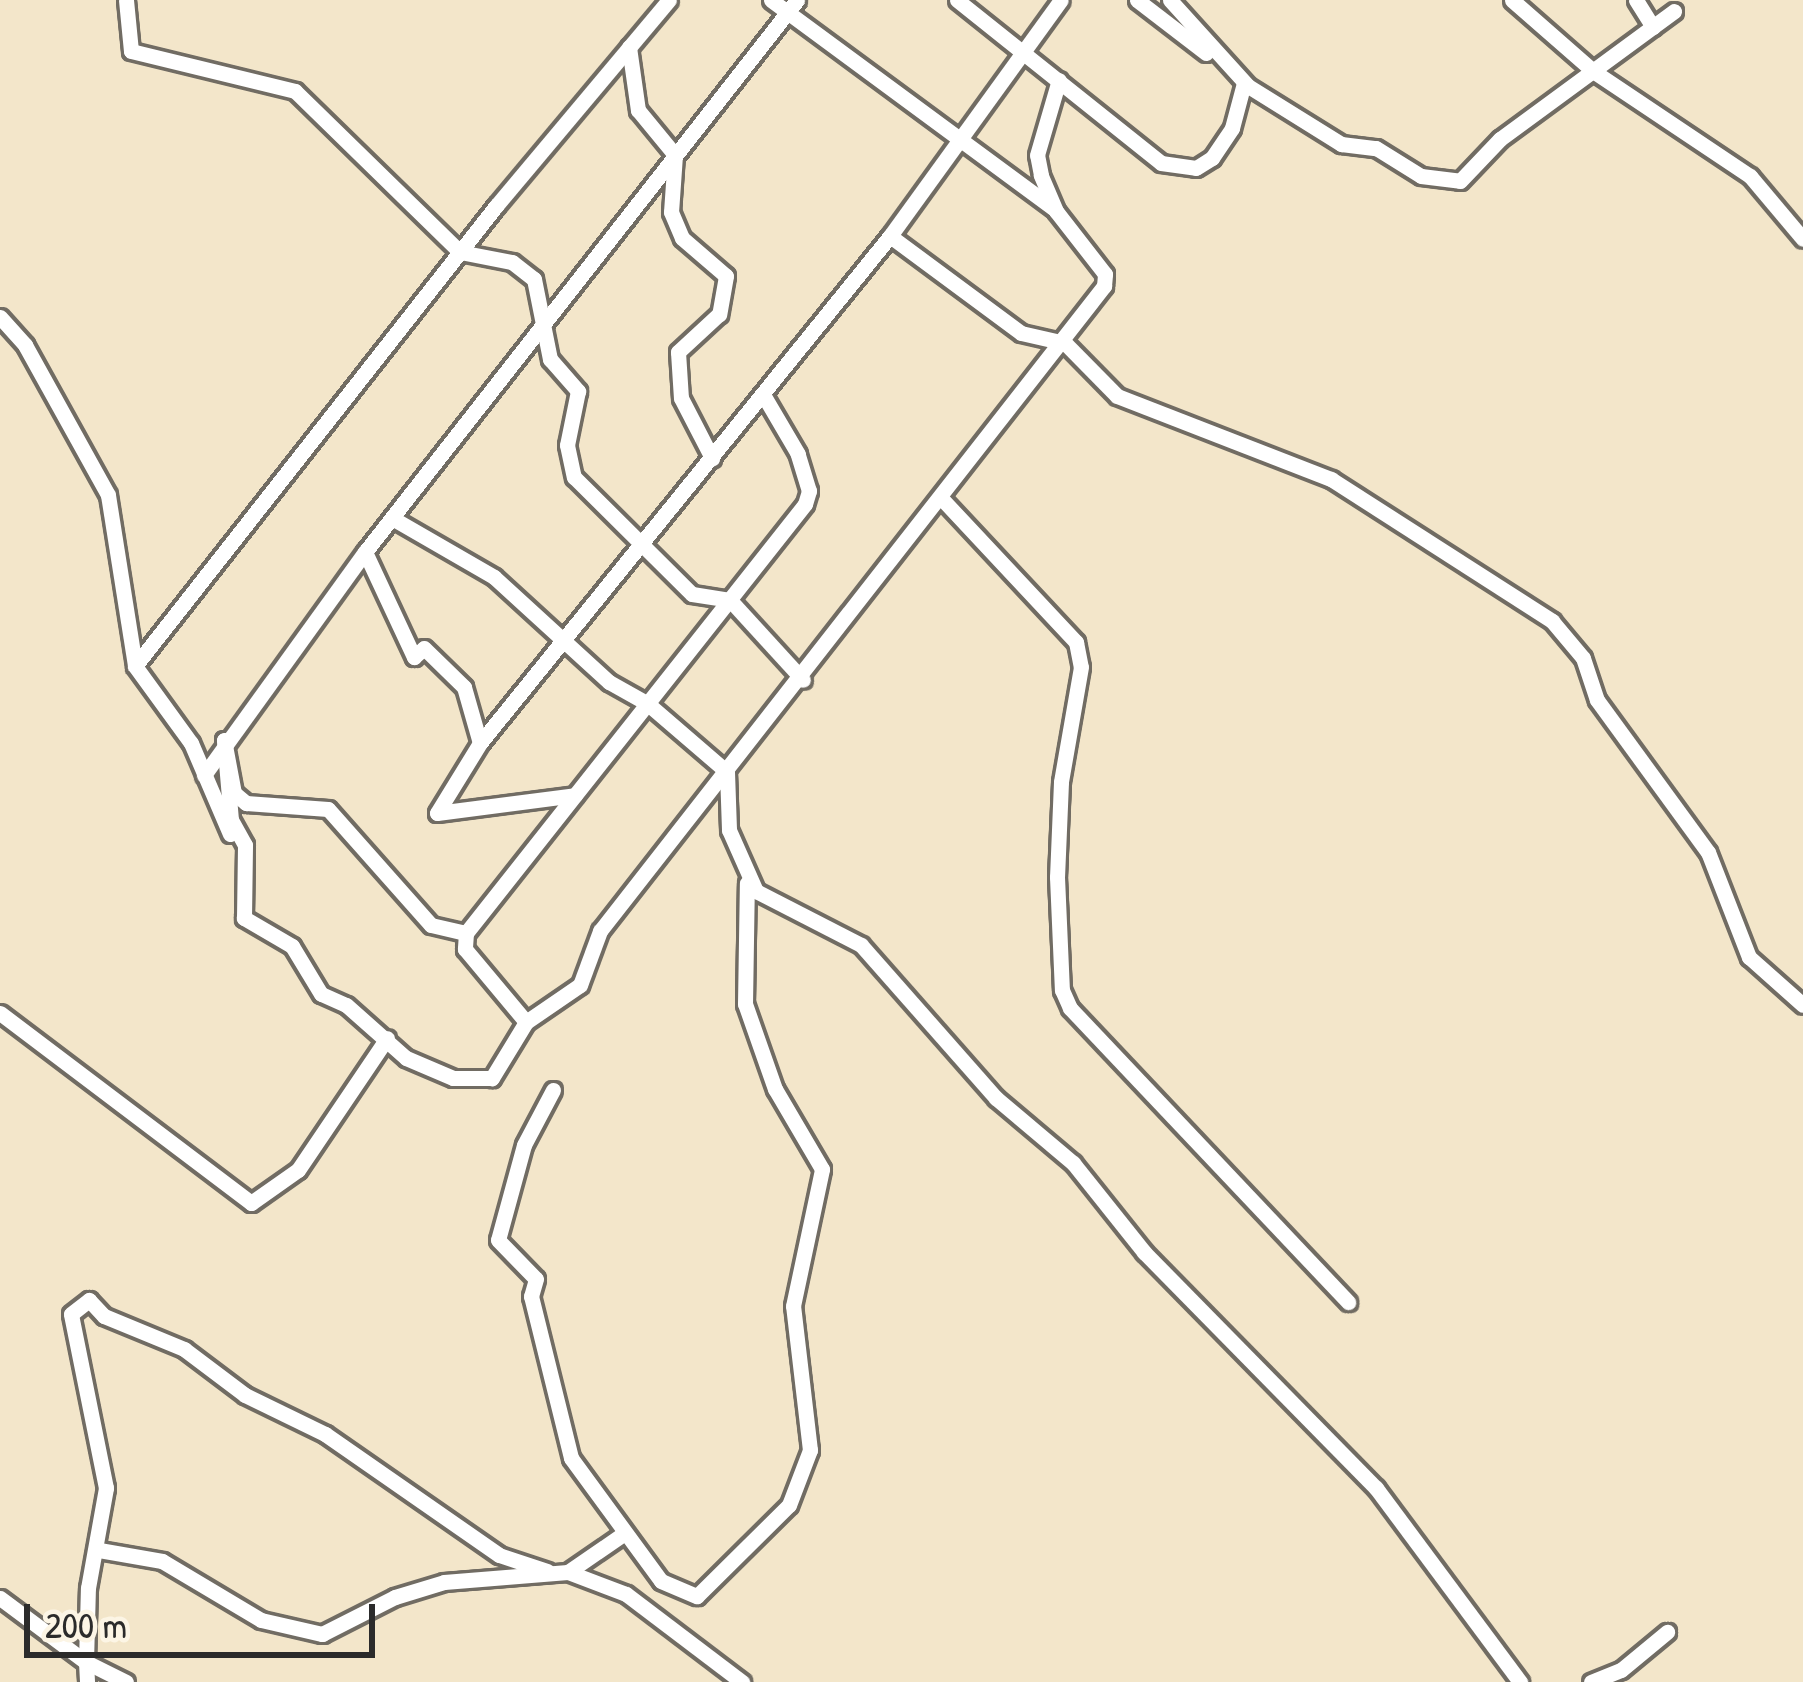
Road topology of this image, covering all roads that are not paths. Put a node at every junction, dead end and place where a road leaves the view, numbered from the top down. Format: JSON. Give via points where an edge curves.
{"nodes":[{"id":1,"x":126,"y":0,"type":"edge"},
{"id":2,"x":669,"y":0,"type":"edge"},
{"id":3,"x":771,"y":0,"type":"edge"},
{"id":4,"x":957,"y":0,"type":"edge"},
{"id":5,"x":1061,"y":0,"type":"edge"},
{"id":6,"x":1137,"y":0,"type":"edge"},
{"id":7,"x":1170,"y":0,"type":"edge"},
{"id":8,"x":1511,"y":0,"type":"edge"},
{"id":9,"x":1636,"y":0,"type":"edge"},
{"id":10,"x":792,"y":6,"type":"edge"},
{"id":11,"x":1674,"y":10,"type":"dead end"},
{"id":12,"x":1653,"y":27,"type":"junction"},
{"id":13,"x":629,"y":47,"type":"junction"},
{"id":14,"x":1021,"y":52,"type":"junction"},
{"id":15,"x":1593,"y":71,"type":"junction"},
{"id":16,"x":1059,"y":80,"type":"junction"},
{"id":17,"x":1247,"y":86,"type":"junction"},
{"id":18,"x":956,"y":144,"type":"junction"},
{"id":19,"x":675,"y":155,"type":"junction"},
{"id":20,"x":1056,"y":211,"type":"junction"},
{"id":21,"x":890,"y":236,"type":"junction"},
{"id":22,"x":1803,"y":239,"type":"edge"},
{"id":23,"x":460,"y":252,"type":"junction"},
{"id":24,"x":0,"y":317,"type":"edge"},
{"id":25,"x":538,"y":328,"type":"junction"},
{"id":26,"x":1065,"y":343,"type":"junction"},
{"id":27,"x":764,"y":396,"type":"junction"},
{"id":28,"x":712,"y":458,"type":"junction"},
{"id":29,"x":943,"y":500,"type":"junction"},
{"id":30,"x":392,"y":518,"type":"junction"},
{"id":31,"x":636,"y":544,"type":"junction"},
{"id":32,"x":365,"y":552,"type":"junction"},
{"id":33,"x":730,"y":600,"type":"junction"},
{"id":34,"x":564,"y":637,"type":"junction"},
{"id":35,"x":135,"y":666,"type":"junction"},
{"id":36,"x":802,"y":680,"type":"junction"},
{"id":37,"x":648,"y":704,"type":"junction"},
{"id":38,"x":224,"y":740,"type":"junction"},
{"id":39,"x":480,"y":743,"type":"junction"},
{"id":40,"x":727,"y":772,"type":"junction"},
{"id":41,"x":204,"y":775,"type":"junction"},
{"id":42,"x":575,"y":795,"type":"junction"},
{"id":43,"x":244,"y":858,"type":"junction"},
{"id":44,"x":746,"y":874,"type":"junction"},
{"id":45,"x":466,"y":933,"type":"junction"},
{"id":46,"x":1803,"y":1005,"type":"edge"},
{"id":47,"x":0,"y":1012,"type":"edge"},
{"id":48,"x":526,"y":1022,"type":"junction"},
{"id":49,"x":387,"y":1038,"type":"junction"},
{"id":50,"x":553,"y":1090,"type":"dead end"},
{"id":51,"x":1348,"y":1302,"type":"dead end"},
{"id":52,"x":623,"y":1534,"type":"junction"},
{"id":53,"x":98,"y":1550,"type":"junction"},
{"id":54,"x":547,"y":1571,"type":"junction"},
{"id":55,"x":568,"y":1573,"type":"junction"},
{"id":56,"x":0,"y":1598,"type":"edge"},
{"id":57,"x":1667,"y":1632,"type":"dead end"},
{"id":58,"x":86,"y":1662,"type":"junction"},
{"id":59,"x":87,"y":1682,"type":"edge"},
{"id":60,"x":125,"y":1682,"type":"edge"},
{"id":61,"x":742,"y":1682,"type":"edge"},
{"id":62,"x":1520,"y":1682,"type":"edge"},
{"id":63,"x":1592,"y":1682,"type":"edge"}],
"edges":[{"from":1,"to":23,"type":"street","via":[[131,51],[296,92]]},
{"from":2,"to":13,"type":"street"},
{"from":3,"to":10,"type":"street"},
{"from":4,"to":14,"type":"street"},
{"from":5,"to":14,"type":"street"},
{"from":6,"to":17,"type":"street"},
{"from":7,"to":17,"type":"street"},
{"from":8,"to":15,"type":"street"},
{"from":9,"to":12,"type":"street"},
{"from":10,"to":18,"type":"street"},
{"from":10,"to":19,"type":"street"},
{"from":11,"to":12,"type":"street"},
{"from":12,"to":15,"type":"street"},
{"from":13,"to":19,"type":"street","via":[[638,110]]},
{"from":13,"to":23,"type":"street"},
{"from":14,"to":16,"type":"street"},
{"from":14,"to":18,"type":"street"},
{"from":15,"to":17,"type":"street","via":[[1500,139],[1460,181],[1421,176],[1376,148],[1342,145]]},
{"from":15,"to":22,"type":"street","via":[[1750,176]]},
{"from":16,"to":17,"type":"street","via":[[1143,151],[1180,169],[1196,168],[1222,147]]},
{"from":16,"to":20,"type":"street","via":[[1037,155]]},
{"from":18,"to":20,"type":"street"},
{"from":18,"to":21,"type":"street"},
{"from":19,"to":25,"type":"street"},
{"from":19,"to":28,"type":"street","via":[[677,225],[726,276],[719,314],[678,352],[681,398]]},
{"from":20,"to":26,"type":"street","via":[[1106,280]]},
{"from":21,"to":26,"type":"street","via":[[1022,333]]},
{"from":21,"to":27,"type":"street"},
{"from":23,"to":25,"type":"street","via":[[512,262],[534,279]]},
{"from":23,"to":35,"type":"street"},
{"from":24,"to":35,"type":"street","via":[[26,345],[108,495]]},
{"from":25,"to":30,"type":"street"},
{"from":25,"to":31,"type":"street","via":[[550,359],[578,391],[567,445],[574,477]]},
{"from":26,"to":29,"type":"street"},
{"from":26,"to":46,"type":"street","via":[[1117,396],[1331,479],[1552,621],[1583,658],[1597,700],[1708,852],[1749,957]]},
{"from":27,"to":28,"type":"street"},
{"from":27,"to":33,"type":"street","via":[[809,491]]},
{"from":28,"to":31,"type":"street"},
{"from":29,"to":36,"type":"street"},
{"from":29,"to":51,"type":"street","via":[[1076,643],[1081,668],[1061,782],[1057,877],[1061,990],[1070,1008]]},
{"from":30,"to":32,"type":"street"},
{"from":30,"to":34,"type":"street","via":[[453,548]]},
{"from":31,"to":33,"type":"street","via":[[692,594]]},
{"from":31,"to":34,"type":"street"},
{"from":32,"to":38,"type":"street"},
{"from":32,"to":39,"type":"street","via":[[414,657],[424,649],[464,687]]},
{"from":33,"to":36,"type":"street"},
{"from":33,"to":37,"type":"street"},
{"from":34,"to":37,"type":"street","via":[[609,682]]},
{"from":34,"to":39,"type":"street"},
{"from":35,"to":41,"type":"street"},
{"from":36,"to":40,"type":"street"},
{"from":37,"to":40,"type":"street"},
{"from":37,"to":42,"type":"street"},
{"from":38,"to":41,"type":"street"},
{"from":38,"to":43,"type":"street"},
{"from":38,"to":45,"type":"street","via":[[234,793],[246,803],[328,809],[431,926]]},
{"from":39,"to":42,"type":"street","via":[[437,813]]},
{"from":40,"to":44,"type":"street","via":[[724,806]]},
{"from":40,"to":48,"type":"street","via":[[600,931],[580,985]]},
{"from":41,"to":43,"type":"street"},
{"from":42,"to":45,"type":"street"},
{"from":43,"to":49,"type":"street","via":[[244,918],[292,946],[321,994]]},
{"from":44,"to":52,"type":"street","via":[[745,1004],[776,1089],[821,1169],[793,1306],[810,1450],[789,1504],[697,1596],[661,1581]]},
{"from":44,"to":62,"type":"street","via":[[756,891],[861,945],[996,1098],[1084,1175],[1144,1252],[1376,1488]]},
{"from":45,"to":48,"type":"street","via":[[465,949]]},
{"from":47,"to":49,"type":"street","via":[[251,1202],[298,1170]]},
{"from":48,"to":49,"type":"street","via":[[511,1055],[479,1081],[406,1058]]},
{"from":50,"to":52,"type":"street","via":[[524,1145],[498,1240],[536,1279],[531,1297],[572,1459]]},
{"from":52,"to":55,"type":"street"},
{"from":53,"to":54,"type":"street","via":[[162,1561],[261,1620],[322,1634],[444,1582]]},
{"from":53,"to":54,"type":"street","via":[[106,1489],[70,1314],[89,1300],[104,1316],[184,1349],[245,1395],[325,1434],[499,1556]]},
{"from":53,"to":58,"type":"street"},
{"from":54,"to":55,"type":"street"},
{"from":55,"to":61,"type":"street","via":[[626,1594]]},
{"from":56,"to":58,"type":"street"},
{"from":57,"to":63,"type":"street"},
{"from":58,"to":59,"type":"street"},
{"from":58,"to":60,"type":"street"}]}
